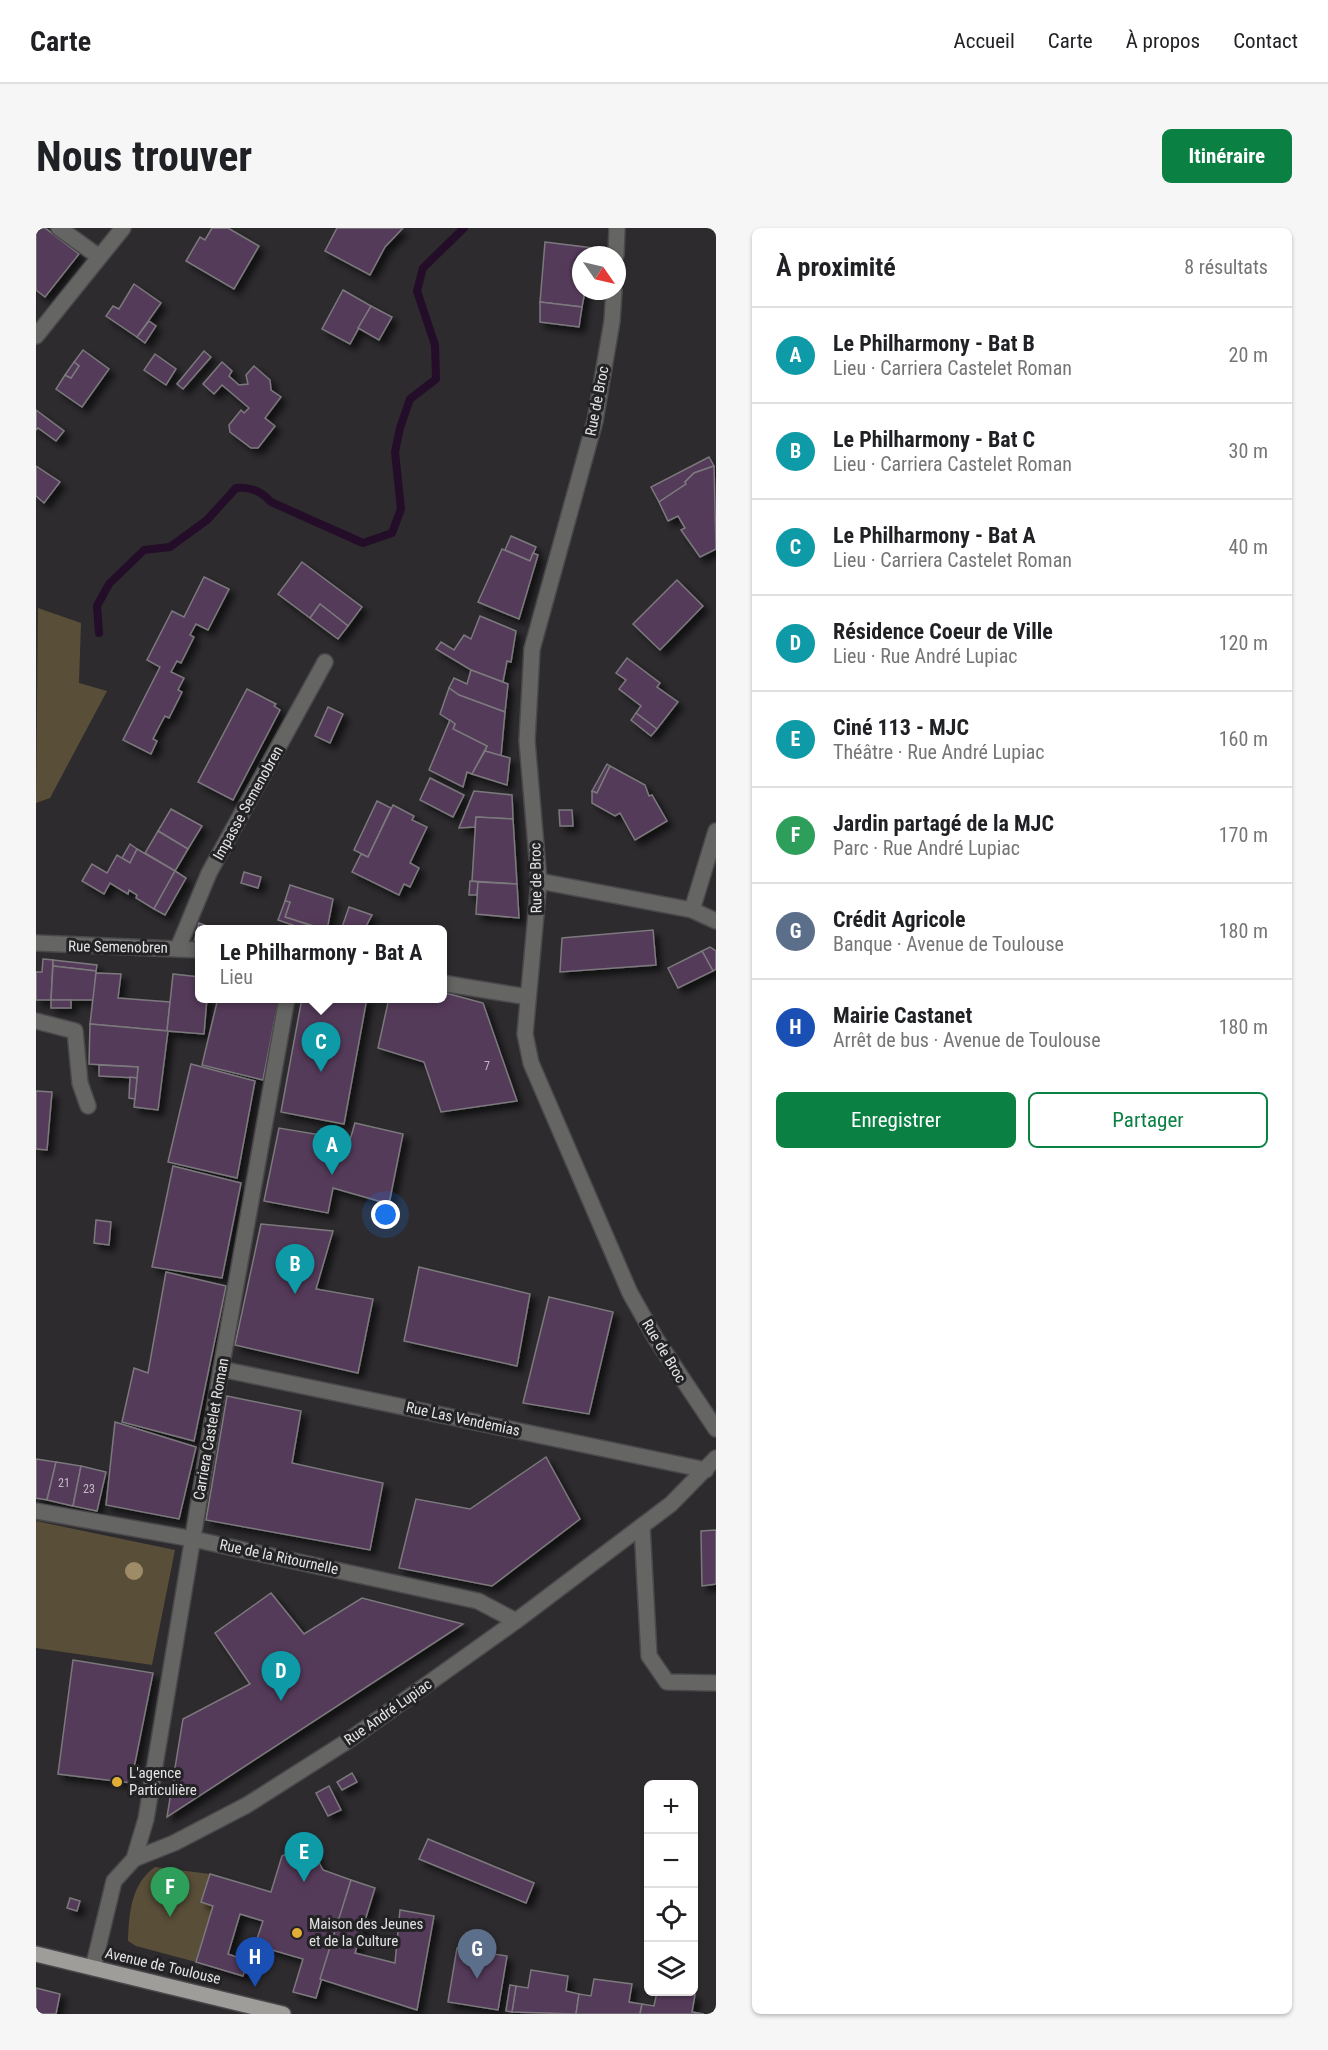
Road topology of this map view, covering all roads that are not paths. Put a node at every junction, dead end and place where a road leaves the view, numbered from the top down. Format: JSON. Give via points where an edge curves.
{"nodes":[{"id":1,"x":59,"y":228,"type":"edge"},
{"id":2,"x":123,"y":228,"type":"edge"},
{"id":3,"x":617,"y":228,"type":"edge"},
{"id":4,"x":616,"y":246,"type":"edge"},
{"id":5,"x":98,"y":256,"type":"junction"},
{"id":6,"x":613,"y":300,"type":"edge"},
{"id":7,"x":36,"y":336,"type":"edge"},
{"id":8,"x":325,"y":662,"type":"dead end"},
{"id":9,"x":716,"y":831,"type":"edge"},
{"id":10,"x":539,"y":881,"type":"junction"},
{"id":11,"x":692,"y":909,"type":"junction"},
{"id":12,"x":716,"y":921,"type":"edge"},
{"id":13,"x":36,"y":943,"type":"edge"},
{"id":14,"x":178,"y":948,"type":"junction"},
{"id":15,"x":195,"y":950,"type":"edge"},
{"id":16,"x":447,"y":984,"type":"edge"},
{"id":17,"x":528,"y":997,"type":"junction"},
{"id":18,"x":286,"y":1003,"type":"edge"},
{"id":19,"x":36,"y":1021,"type":"edge"},
{"id":20,"x":88,"y":1106,"type":"dead end"},
{"id":21,"x":221,"y":1369,"type":"junction"},
{"id":22,"x":716,"y":1429,"type":"edge"},
{"id":23,"x":711,"y":1464,"type":"edge"},
{"id":24,"x":36,"y":1510,"type":"edge"},
{"id":25,"x":642,"y":1526,"type":"junction"},
{"id":26,"x":193,"y":1539,"type":"junction"},
{"id":27,"x":516,"y":1621,"type":"junction"},
{"id":28,"x":716,"y":1683,"type":"edge"},
{"id":29,"x":134,"y":1859,"type":"junction"},
{"id":30,"x":36,"y":1954,"type":"edge"},
{"id":31,"x":93,"y":1968,"type":"junction"},
{"id":32,"x":283,"y":2014,"type":"edge"}],
"edges":[{"from":1,"to":5,"type":"street"},
{"from":2,"to":5,"type":"street"},
{"from":3,"to":4,"type":"street"},
{"from":5,"to":7,"type":"street"},
{"from":6,"to":10,"type":"street","name":"Rue de Broc","via":[[595,421],[532,649],[527,741]]},
{"from":8,"to":14,"type":"street","name":"Impasse Semenobren","via":[[210,873]]},
{"from":9,"to":11,"type":"street"},
{"from":10,"to":11,"type":"street"},
{"from":10,"to":17,"type":"street","name":"Rue de Broc"},
{"from":11,"to":12,"type":"street"},
{"from":13,"to":14,"type":"street","name":"Rue Semenobren"},
{"from":14,"to":15,"type":"street","name":"Rue Semenobren"},
{"from":16,"to":17,"type":"street"},
{"from":17,"to":22,"type":"street","name":"Rue de Broc","via":[[525,1035],[531,1063],[620,1271],[656,1339]]},
{"from":18,"to":21,"type":"street","name":"Carriera Castelet Roman"},
{"from":19,"to":20,"type":"street","via":[[75,1031],[80,1083]]},
{"from":21,"to":23,"type":"street","name":"Rue Las Vendemias"},
{"from":21,"to":26,"type":"street","name":"Carriera Castelet Roman"},
{"from":23,"to":25,"type":"street","name":"Rue André Lupiac"},
{"from":24,"to":26,"type":"street","name":"Rue de la Ritournelle"},
{"from":25,"to":27,"type":"street","name":"Rue André Lupiac"},
{"from":25,"to":28,"type":"street","via":[[649,1656],[667,1682]]},
{"from":26,"to":27,"type":"street","name":"Rue de la Ritournelle","via":[[478,1601]]},
{"from":26,"to":29,"type":"street","name":"Carriera Castelet Roman","via":[[146,1819]]},
{"from":27,"to":29,"type":"street","name":"Rue André Lupiac","via":[[346,1742],[247,1805]]},
{"from":29,"to":31,"type":"street","name":"Rue André Lupiac","via":[[114,1881]]},
{"from":30,"to":31,"type":"main road","name":"Avenue de Toulouse"},
{"from":31,"to":32,"type":"main road","name":"Avenue de Toulouse"}]}
